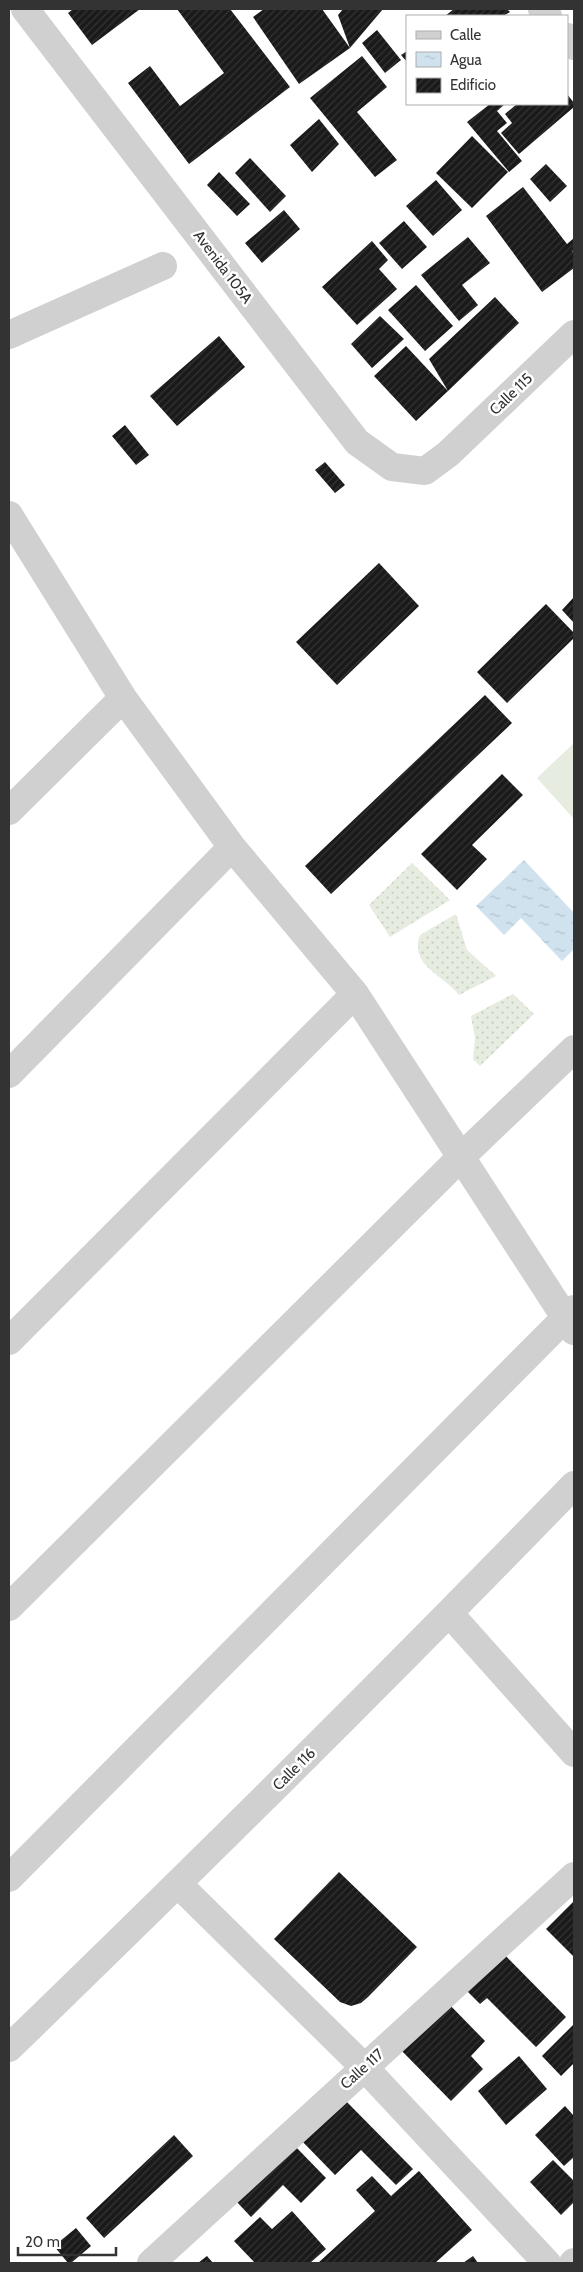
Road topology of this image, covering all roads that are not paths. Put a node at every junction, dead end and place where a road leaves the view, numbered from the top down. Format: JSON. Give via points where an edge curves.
{"nodes":[{"id":1,"x":25,"y":9,"type":"edge"},
{"id":2,"x":163,"y":266,"type":"dead end"},
{"id":3,"x":574,"y":334,"type":"edge"},
{"id":4,"x":9,"y":335,"type":"edge"},
{"id":5,"x":448,"y":454,"type":"joint"},
{"id":6,"x":12,"y":529,"type":"edge"},
{"id":7,"x":123,"y":698,"type":"junction"},
{"id":8,"x":9,"y":811,"type":"edge"},
{"id":9,"x":232,"y":847,"type":"junction"},
{"id":10,"x":355,"y":994,"type":"junction"},
{"id":11,"x":574,"y":1049,"type":"edge"},
{"id":12,"x":9,"y":1074,"type":"edge"},
{"id":13,"x":461,"y":1157,"type":"junction"},
{"id":14,"x":571,"y":1320,"type":"edge"},
{"id":15,"x":9,"y":1341,"type":"edge"},
{"id":16,"x":574,"y":1485,"type":"edge"},
{"id":17,"x":9,"y":1608,"type":"edge"},
{"id":18,"x":450,"y":1614,"type":"junction"},
{"id":19,"x":574,"y":1753,"type":"edge"},
{"id":20,"x":574,"y":1876,"type":"edge"},
{"id":21,"x":9,"y":1878,"type":"edge"},
{"id":22,"x":178,"y":1884,"type":"junction"},
{"id":23,"x":9,"y":2048,"type":"edge"},
{"id":24,"x":364,"y":2067,"type":"junction"},
{"id":25,"x":151,"y":2263,"type":"edge"},
{"id":26,"x":547,"y":2263,"type":"edge"}],
"edges":[{"from":1,"to":5,"type":"street","name":"Avenida 105A","via":[[357,442],[392,467],[425,470]]},
{"from":2,"to":4,"type":"street"},
{"from":3,"to":5,"type":"street","name":"Calle 115"},
{"from":6,"to":7,"type":"street"},
{"from":7,"to":8,"type":"street"},
{"from":7,"to":9,"type":"street"},
{"from":9,"to":10,"type":"street"},
{"from":9,"to":12,"type":"street"},
{"from":10,"to":13,"type":"street"},
{"from":10,"to":15,"type":"street"},
{"from":11,"to":13,"type":"street"},
{"from":13,"to":14,"type":"street"},
{"from":13,"to":17,"type":"street"},
{"from":14,"to":21,"type":"street"},
{"from":16,"to":18,"type":"street","name":"Calle 116"},
{"from":18,"to":19,"type":"street"},
{"from":18,"to":22,"type":"street","name":"Calle 116"},
{"from":20,"to":24,"type":"street","name":"Calle 117"},
{"from":22,"to":23,"type":"street","name":"Calle 116"},
{"from":22,"to":24,"type":"street"},
{"from":24,"to":25,"type":"street","name":"Calle 117"},
{"from":24,"to":26,"type":"street"}]}
